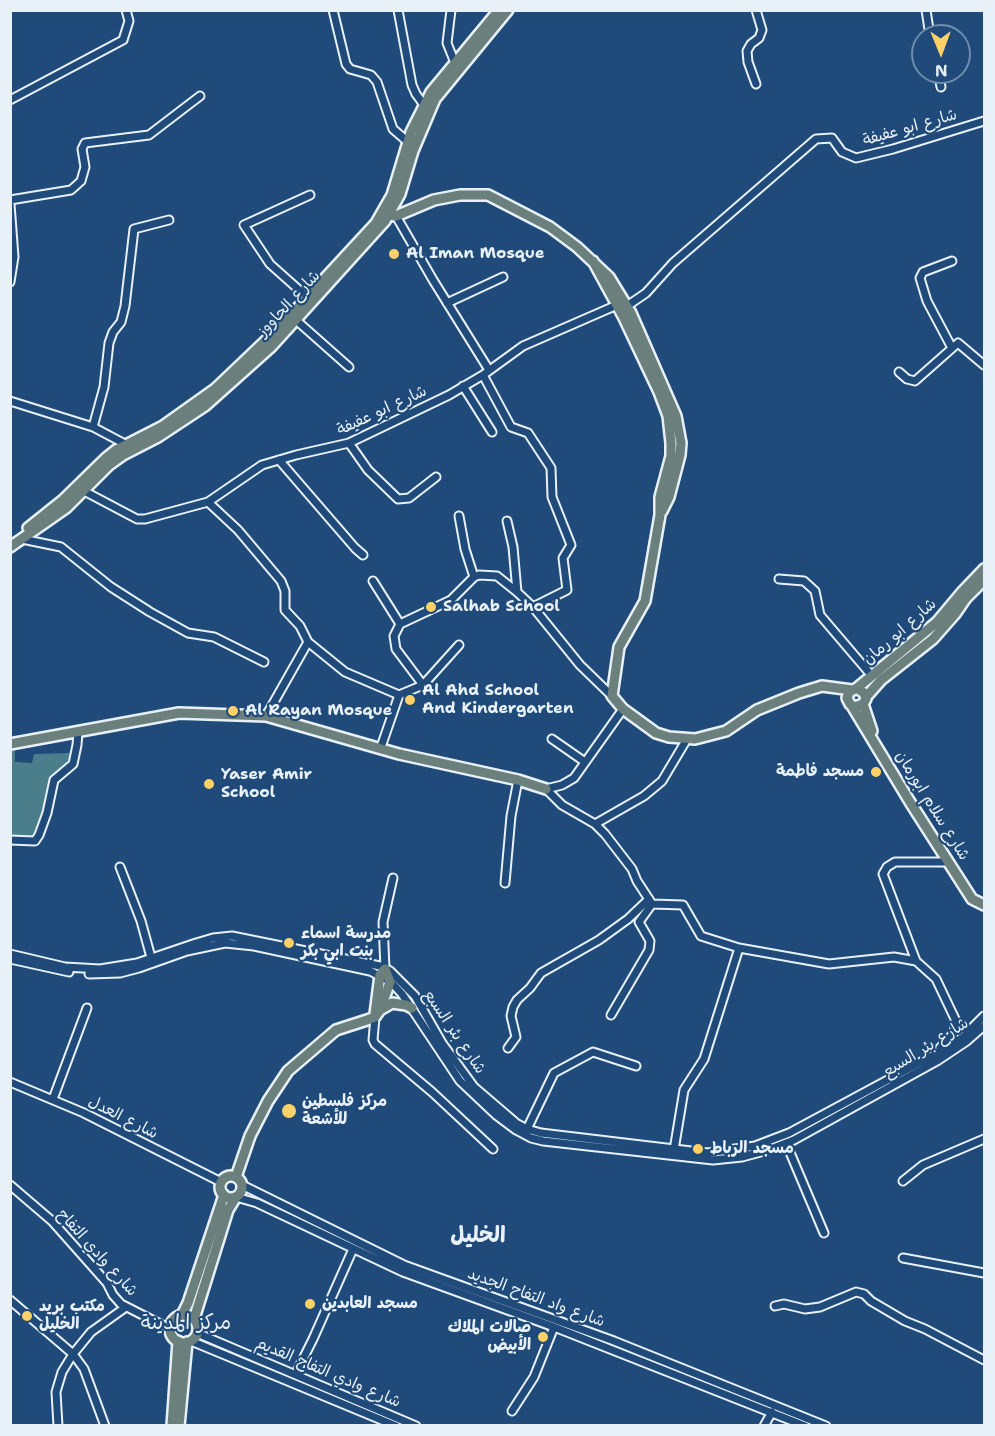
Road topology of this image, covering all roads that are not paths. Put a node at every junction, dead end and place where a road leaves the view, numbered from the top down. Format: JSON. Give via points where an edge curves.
{"nodes":[{"id":1,"x":126,"y":10,"type":"edge"},
{"id":2,"x":333,"y":10,"type":"edge"},
{"id":3,"x":398,"y":10,"type":"edge"},
{"id":4,"x":451,"y":10,"type":"edge"},
{"id":5,"x":499,"y":10,"type":"edge"},
{"id":6,"x":508,"y":10,"type":"edge"},
{"id":7,"x":756,"y":10,"type":"edge"},
{"id":8,"x":454,"y":63,"type":"junction"},
{"id":9,"x":756,"y":84,"type":"dead end"},
{"id":10,"x":940,"y":84,"type":"edge"},
{"id":11,"x":941,"y":87,"type":"dead end"},
{"id":12,"x":200,"y":96,"type":"dead end"},
{"id":13,"x":10,"y":100,"type":"edge"},
{"id":14,"x":424,"y":105,"type":"junction"},
{"id":15,"x":984,"y":121,"type":"edge"},
{"id":16,"x":408,"y":142,"type":"junction"},
{"id":17,"x":310,"y":195,"type":"dead end"},
{"id":18,"x":10,"y":202,"type":"edge"},
{"id":19,"x":389,"y":215,"type":"junction"},
{"id":20,"x":169,"y":220,"type":"dead end"},
{"id":21,"x":952,"y":261,"type":"dead end"},
{"id":22,"x":504,"y":277,"type":"dead end"},
{"id":23,"x":10,"y":282,"type":"edge"},
{"id":24,"x":307,"y":297,"type":"junction"},
{"id":25,"x":447,"y":303,"type":"junction"},
{"id":26,"x":622,"y":306,"type":"junction"},
{"id":27,"x":296,"y":320,"type":"junction"},
{"id":28,"x":952,"y":348,"type":"junction"},
{"id":29,"x":984,"y":365,"type":"edge"},
{"id":30,"x":350,"y":367,"type":"dead end"},
{"id":31,"x":899,"y":372,"type":"dead end"},
{"id":32,"x":486,"y":373,"type":"junction"},
{"id":33,"x":463,"y":386,"type":"junction"},
{"id":34,"x":10,"y":400,"type":"edge"},
{"id":35,"x":93,"y":427,"type":"junction"},
{"id":36,"x":492,"y":432,"type":"dead end"},
{"id":37,"x":349,"y":443,"type":"junction"},
{"id":38,"x":127,"y":445,"type":"junction"},
{"id":39,"x":279,"y":460,"type":"junction"},
{"id":40,"x":436,"y":477,"type":"dead end"},
{"id":41,"x":84,"y":491,"type":"junction"},
{"id":42,"x":208,"y":502,"type":"junction"},
{"id":43,"x":459,"y":516,"type":"dead end"},
{"id":44,"x":507,"y":521,"type":"dead end"},
{"id":45,"x":10,"y":539,"type":"edge"},
{"id":46,"x":22,"y":539,"type":"junction"},
{"id":47,"x":10,"y":547,"type":"edge"},
{"id":48,"x":363,"y":555,"type":"dead end"},
{"id":49,"x":984,"y":569,"type":"edge"},
{"id":50,"x":474,"y":578,"type":"junction"},
{"id":51,"x":779,"y":579,"type":"dead end"},
{"id":52,"x":984,"y":580,"type":"edge"},
{"id":53,"x":373,"y":581,"type":"dead end"},
{"id":54,"x":517,"y":592,"type":"junction"},
{"id":55,"x":533,"y":607,"type":"junction"},
{"id":56,"x":400,"y":624,"type":"junction"},
{"id":57,"x":308,"y":642,"type":"junction"},
{"id":58,"x":459,"y":645,"type":"dead end"},
{"id":59,"x":264,"y":662,"type":"dead end"},
{"id":60,"x":872,"y":676,"type":"junction"},
{"id":61,"x":423,"y":685,"type":"junction"},
{"id":62,"x":399,"y":695,"type":"junction"},
{"id":63,"x":852,"y":695,"type":"junction"},
{"id":64,"x":612,"y":696,"type":"junction"},
{"id":65,"x":864,"y":701,"type":"junction"},
{"id":66,"x":623,"y":709,"type":"junction"},
{"id":67,"x":266,"y":716,"type":"junction"},
{"id":68,"x":78,"y":732,"type":"junction"},
{"id":69,"x":552,"y":739,"type":"dead end"},
{"id":70,"x":687,"y":739,"type":"junction"},
{"id":71,"x":10,"y":744,"type":"edge"},
{"id":72,"x":381,"y":747,"type":"junction"},
{"id":73,"x":878,"y":747,"type":"junction"},
{"id":74,"x":585,"y":762,"type":"junction"},
{"id":75,"x":518,"y":780,"type":"junction"},
{"id":76,"x":546,"y":789,"type":"junction"},
{"id":77,"x":595,"y":824,"type":"junction"},
{"id":78,"x":10,"y":840,"type":"edge"},
{"id":79,"x":948,"y":862,"type":"junction"},
{"id":80,"x":120,"y":867,"type":"dead end"},
{"id":81,"x":393,"y":878,"type":"dead end"},
{"id":82,"x":505,"y":883,"type":"dead end"},
{"id":83,"x":650,"y":902,"type":"junction"},
{"id":84,"x":984,"y":905,"type":"edge"},
{"id":85,"x":739,"y":948,"type":"junction"},
{"id":86,"x":10,"y":954,"type":"edge"},
{"id":87,"x":10,"y":959,"type":"edge"},
{"id":88,"x":152,"y":961,"type":"junction"},
{"id":89,"x":916,"y":961,"type":"junction"},
{"id":90,"x":383,"y":972,"type":"junction"},
{"id":91,"x":390,"y":982,"type":"junction"},
{"id":92,"x":87,"y":1008,"type":"dead end"},
{"id":93,"x":412,"y":1008,"type":"junction"},
{"id":94,"x":377,"y":1013,"type":"junction"},
{"id":95,"x":611,"y":1015,"type":"dead end"},
{"id":96,"x":984,"y":1016,"type":"edge"},
{"id":97,"x":984,"y":1026,"type":"edge"},
{"id":98,"x":508,"y":1048,"type":"dead end"},
{"id":99,"x":933,"y":1055,"type":"junction"},
{"id":100,"x":636,"y":1066,"type":"dead end"},
{"id":101,"x":10,"y":1082,"type":"edge"},
{"id":102,"x":53,"y":1099,"type":"junction"},
{"id":103,"x":527,"y":1129,"type":"junction"},
{"id":104,"x":984,"y":1138,"type":"edge"},
{"id":105,"x":786,"y":1143,"type":"junction"},
{"id":106,"x":493,"y":1149,"type":"dead end"},
{"id":107,"x":674,"y":1150,"type":"junction"},
{"id":108,"x":239,"y":1181,"type":"junction"},
{"id":109,"x":903,"y":1181,"type":"dead end"},
{"id":110,"x":221,"y":1182,"type":"junction"},
{"id":111,"x":10,"y":1185,"type":"edge"},
{"id":112,"x":224,"y":1195,"type":"junction"},
{"id":113,"x":236,"y":1197,"type":"junction"},
{"id":114,"x":824,"y":1233,"type":"dead end"},
{"id":115,"x":353,"y":1249,"type":"junction"},
{"id":116,"x":903,"y":1258,"type":"dead end"},
{"id":117,"x":984,"y":1273,"type":"edge"},
{"id":118,"x":10,"y":1300,"type":"edge"},
{"id":119,"x":775,"y":1306,"type":"dead end"},
{"id":120,"x":126,"y":1307,"type":"junction"},
{"id":121,"x":182,"y":1315,"type":"junction"},
{"id":122,"x":194,"y":1319,"type":"junction"},
{"id":123,"x":554,"y":1327,"type":"junction"},
{"id":124,"x":170,"y":1329,"type":"junction"},
{"id":125,"x":188,"y":1339,"type":"junction"},
{"id":126,"x":73,"y":1353,"type":"junction"},
{"id":127,"x":984,"y":1360,"type":"edge"},
{"id":128,"x":296,"y":1374,"type":"junction"},
{"id":129,"x":512,"y":1411,"type":"dead end"},
{"id":130,"x":772,"y":1412,"type":"junction"},
{"id":131,"x":58,"y":1425,"type":"edge"},
{"id":132,"x":105,"y":1425,"type":"edge"},
{"id":133,"x":172,"y":1425,"type":"edge"},
{"id":134,"x":179,"y":1425,"type":"edge"},
{"id":135,"x":396,"y":1425,"type":"edge"},
{"id":136,"x":416,"y":1425,"type":"edge"},
{"id":137,"x":764,"y":1425,"type":"edge"},
{"id":138,"x":805,"y":1425,"type":"edge"},
{"id":139,"x":826,"y":1425,"type":"edge"}],
"edges":[{"from":1,"to":13,"type":"street","via":[[129,21],[123,40]]},
{"from":2,"to":16,"type":"street","via":[[346,64],[371,75],[377,82],[393,129]]},
{"from":3,"to":14,"type":"street","via":[[412,86]]},
{"from":4,"to":8,"type":"street","via":[[447,43]]},
{"from":5,"to":8,"type":"main road"},
{"from":6,"to":19,"type":"main road","name":"شارع الحاووز","via":[[435,99]]},
{"from":7,"to":9,"type":"street","via":[[762,30],[747,51]]},
{"from":8,"to":14,"type":"main road"},
{"from":10,"to":11,"type":"street"},
{"from":12,"to":18,"type":"street","via":[[149,135],[86,143],[82,149],[85,167],[81,182],[71,190]]},
{"from":14,"to":16,"type":"main road"},
{"from":15,"to":26,"type":"street","name":"شارع ابو عفيفة","via":[[856,158],[842,152],[832,138],[816,139],[673,263],[646,294]]},
{"from":16,"to":19,"type":"main road"},
{"from":17,"to":24,"type":"street","via":[[244,225],[270,264]]},
{"from":18,"to":23,"type":"street","via":[[14,256]]},
{"from":19,"to":24,"type":"main road","via":[[376,222]]},
{"from":19,"to":25,"type":"street"},
{"from":19,"to":26,"type":"main road","via":[[434,200],[488,195],[550,227],[577,247],[609,277]]},
{"from":19,"to":27,"type":"main road","name":"شارع الحاووز"},
{"from":20,"to":35,"type":"street","via":[[134,229],[125,306],[109,343],[104,387]]},
{"from":21,"to":28,"type":"street","via":[[923,272],[920,278],[927,301]]},
{"from":22,"to":25,"type":"street"},
{"from":24,"to":38,"type":"main road","via":[[215,389],[163,426]]},
{"from":25,"to":32,"type":"street"},
{"from":26,"to":32,"type":"street","name":"شارع ابو عفيفة","via":[[523,346]]},
{"from":26,"to":64,"type":"main road","via":[[659,374],[676,416],[681,443],[669,497],[660,515],[645,601],[619,648]]},
{"from":27,"to":30,"type":"street"},
{"from":27,"to":41,"type":"main road","name":"شارع الحاووز","via":[[206,406],[123,455]]},
{"from":28,"to":29,"type":"street","via":[[958,343]]},
{"from":28,"to":31,"type":"street","via":[[915,381]]},
{"from":32,"to":33,"type":"street","name":"شارع ابو عفيفة"},
{"from":32,"to":55,"type":"street","via":[[511,427],[528,433],[551,468],[552,497],[571,545],[563,558],[567,590]]},
{"from":33,"to":36,"type":"street"},
{"from":33,"to":37,"type":"street","name":"شارع ابو عفيفة"},
{"from":34,"to":35,"type":"street"},
{"from":35,"to":38,"type":"street"},
{"from":37,"to":39,"type":"street","name":"شارع ابو عفيفة"},
{"from":37,"to":40,"type":"street","via":[[368,470],[398,499],[405,500]]},
{"from":38,"to":45,"type":"main road","via":[[106,458],[63,500]]},
{"from":39,"to":42,"type":"street","name":"شارع ابو عفيفة","via":[[262,465]]},
{"from":39,"to":48,"type":"street"},
{"from":41,"to":42,"type":"street","name":"شارع ابو عفيفة","via":[[137,519]]},
{"from":41,"to":46,"type":"main road","name":"شارع الحاووز"},
{"from":42,"to":57,"type":"street","via":[[238,530],[281,581],[285,612],[300,626]]},
{"from":43,"to":50,"type":"street"},
{"from":44,"to":54,"type":"street"},
{"from":46,"to":47,"type":"main road","name":"شارع الحاووز"},
{"from":46,"to":59,"type":"street","via":[[61,547],[111,587],[160,617],[189,633],[214,637]]},
{"from":49,"to":60,"type":"main road","name":"شارع ابو رمان","via":[[937,622]]},
{"from":50,"to":54,"type":"street","via":[[497,576]]},
{"from":50,"to":56,"type":"street","via":[[451,600]]},
{"from":51,"to":60,"type":"street","via":[[804,581],[815,591],[820,615]]},
{"from":52,"to":65,"type":"main road","name":"شارع ابو رمان","via":[[940,632],[881,680]]},
{"from":53,"to":56,"type":"street"},
{"from":54,"to":55,"type":"street"},
{"from":55,"to":64,"type":"street"},
{"from":56,"to":61,"type":"street","via":[[394,636],[396,649]]},
{"from":57,"to":62,"type":"street","via":[[345,672]]},
{"from":57,"to":67,"type":"street"},
{"from":58,"to":61,"type":"street"},
{"from":60,"to":63,"type":"main road","name":"شارع ابو رمان"},
{"from":61,"to":62,"type":"street"},
{"from":62,"to":72,"type":"street"},
{"from":63,"to":65,"type":"main road","via":[[858,706]]},
{"from":63,"to":65,"type":"main road","via":[[863,691]]},
{"from":63,"to":70,"type":"main road","via":[[822,686],[757,710],[721,733]]},
{"from":63,"to":73,"type":"main road"},
{"from":64,"to":66,"type":"main road"},
{"from":65,"to":73,"type":"main road"},
{"from":66,"to":70,"type":"main road","via":[[656,733]]},
{"from":66,"to":74,"type":"street"},
{"from":67,"to":68,"type":"main road","via":[[179,713]]},
{"from":67,"to":72,"type":"main road"},
{"from":68,"to":71,"type":"main road"},
{"from":68,"to":78,"type":"street","via":[[73,764],[54,780],[39,835],[35,841]]},
{"from":69,"to":74,"type":"street"},
{"from":70,"to":77,"type":"street","via":[[662,781]]},
{"from":72,"to":75,"type":"main road"},
{"from":73,"to":79,"type":"main road","name":"شارع سلام ابورمان"},
{"from":74,"to":76,"type":"street","via":[[574,777]]},
{"from":75,"to":76,"type":"main road"},
{"from":75,"to":82,"type":"street"},
{"from":76,"to":77,"type":"street","via":[[562,805]]},
{"from":77,"to":83,"type":"street","via":[[632,869]]},
{"from":79,"to":84,"type":"main road","name":"شارع سلام ابورمان","via":[[972,899]]},
{"from":79,"to":89,"type":"street","via":[[895,862],[884,874]]},
{"from":80,"to":88,"type":"street"},
{"from":81,"to":90,"type":"street","via":[[383,922]]},
{"from":83,"to":85,"type":"street","via":[[683,905],[701,936]]},
{"from":83,"to":95,"type":"street","via":[[639,922],[650,941],[649,950]]},
{"from":83,"to":98,"type":"street","via":[[599,940],[541,973],[516,1000],[511,1016],[516,1037]]},
{"from":85,"to":89,"type":"street","via":[[829,964],[894,957]]},
{"from":85,"to":107,"type":"street","via":[[704,1059],[684,1090]]},
{"from":86,"to":88,"type":"street","name":"شارع بئر السبع","via":[[81,969]]},
{"from":87,"to":88,"type":"street","name":"شارع بئر السبع","via":[[80,973],[120,972]]},
{"from":88,"to":90,"type":"street","name":"شارع بئر السبع","via":[[213,938],[232,936],[362,962]]},
{"from":89,"to":99,"type":"street","via":[[936,979],[956,1021],[954,1033]]},
{"from":90,"to":91,"type":"main road"},
{"from":90,"to":94,"type":"main road"},
{"from":90,"to":103,"type":"street","name":"شارع بئر السبع","via":[[396,976],[415,996],[474,1087]]},
{"from":91,"to":93,"type":"street","name":"شارع بئر السبع"},
{"from":91,"to":94,"type":"main road"},
{"from":92,"to":102,"type":"street"},
{"from":93,"to":94,"type":"main road","via":[[392,1004]]},
{"from":93,"to":105,"type":"street","name":"شارع بئر السبع","via":[[460,1081],[496,1115],[531,1138],[713,1160],[742,1157]]},
{"from":94,"to":106,"type":"street","via":[[375,1044]]},
{"from":94,"to":108,"type":"main road","via":[[336,1030],[288,1071],[250,1136]]},
{"from":96,"to":99,"type":"street","name":"شارع بئر السبع","via":[[963,1037]]},
{"from":97,"to":105,"type":"street","name":"شارع بئر السبع","via":[[937,1061]]},
{"from":99,"to":107,"type":"street","name":"شارع بئر السبع","via":[[771,1141],[727,1152]]},
{"from":100,"to":103,"type":"street","via":[[593,1052],[554,1072]]},
{"from":101,"to":102,"type":"street","name":"شارع العدل"},
{"from":102,"to":110,"type":"street","name":"شارع العدل"},
{"from":103,"to":107,"type":"street","name":"شارع بئر السبع"},
{"from":104,"to":109,"type":"street","via":[[923,1165]]},
{"from":105,"to":114,"type":"street"},
{"from":108,"to":110,"type":"main road","via":[[229,1176]]},
{"from":108,"to":113,"type":"main road","via":[[241,1192]]},
{"from":108,"to":139,"type":"street","name":"شارع واد التفاح الجديد","via":[[404,1264]]},
{"from":110,"to":112,"type":"main road"},
{"from":111,"to":120,"type":"street","name":"شارع وادي التفاح","via":[[52,1221]]},
{"from":112,"to":113,"type":"main road"},
{"from":112,"to":121,"type":"main road"},
{"from":113,"to":115,"type":"street","name":"شارع واد التفاح الجديد","via":[[257,1203]]},
{"from":113,"to":122,"type":"main road","via":[[228,1210]]},
{"from":115,"to":123,"type":"street","name":"شارع واد التفاح الجديد","via":[[457,1293]]},
{"from":115,"to":128,"type":"street"},
{"from":116,"to":117,"type":"street"},
{"from":118,"to":126,"type":"street"},
{"from":119,"to":127,"type":"street","via":[[820,1307],[856,1292],[864,1294],[905,1321]]},
{"from":120,"to":124,"type":"street","name":"شارع وادي التفاح"},
{"from":120,"to":126,"type":"street","via":[[91,1332]]},
{"from":121,"to":122,"type":"main road"},
{"from":121,"to":124,"type":"main road","via":[[174,1318]]},
{"from":122,"to":125,"type":"main road","via":[[197,1326]]},
{"from":123,"to":129,"type":"street","via":[[534,1377]]},
{"from":123,"to":130,"type":"street","name":"شارع واد التفاح الجديد"},
{"from":124,"to":125,"type":"main road","via":[[172,1336]]},
{"from":125,"to":128,"type":"street","name":"شارع وادي التفاح القديم"},
{"from":125,"to":133,"type":"main road"},
{"from":125,"to":134,"type":"main road"},
{"from":125,"to":135,"type":"street","name":"شارع وادي التفاح القديم"},
{"from":126,"to":131,"type":"street","via":[[56,1392]]},
{"from":126,"to":132,"type":"street","via":[[84,1369]]},
{"from":128,"to":136,"type":"street","name":"شارع وادي التفاح القديم"},
{"from":130,"to":137,"type":"street"},
{"from":130,"to":138,"type":"street","name":"شارع واد التفاح الجديد"}]}
